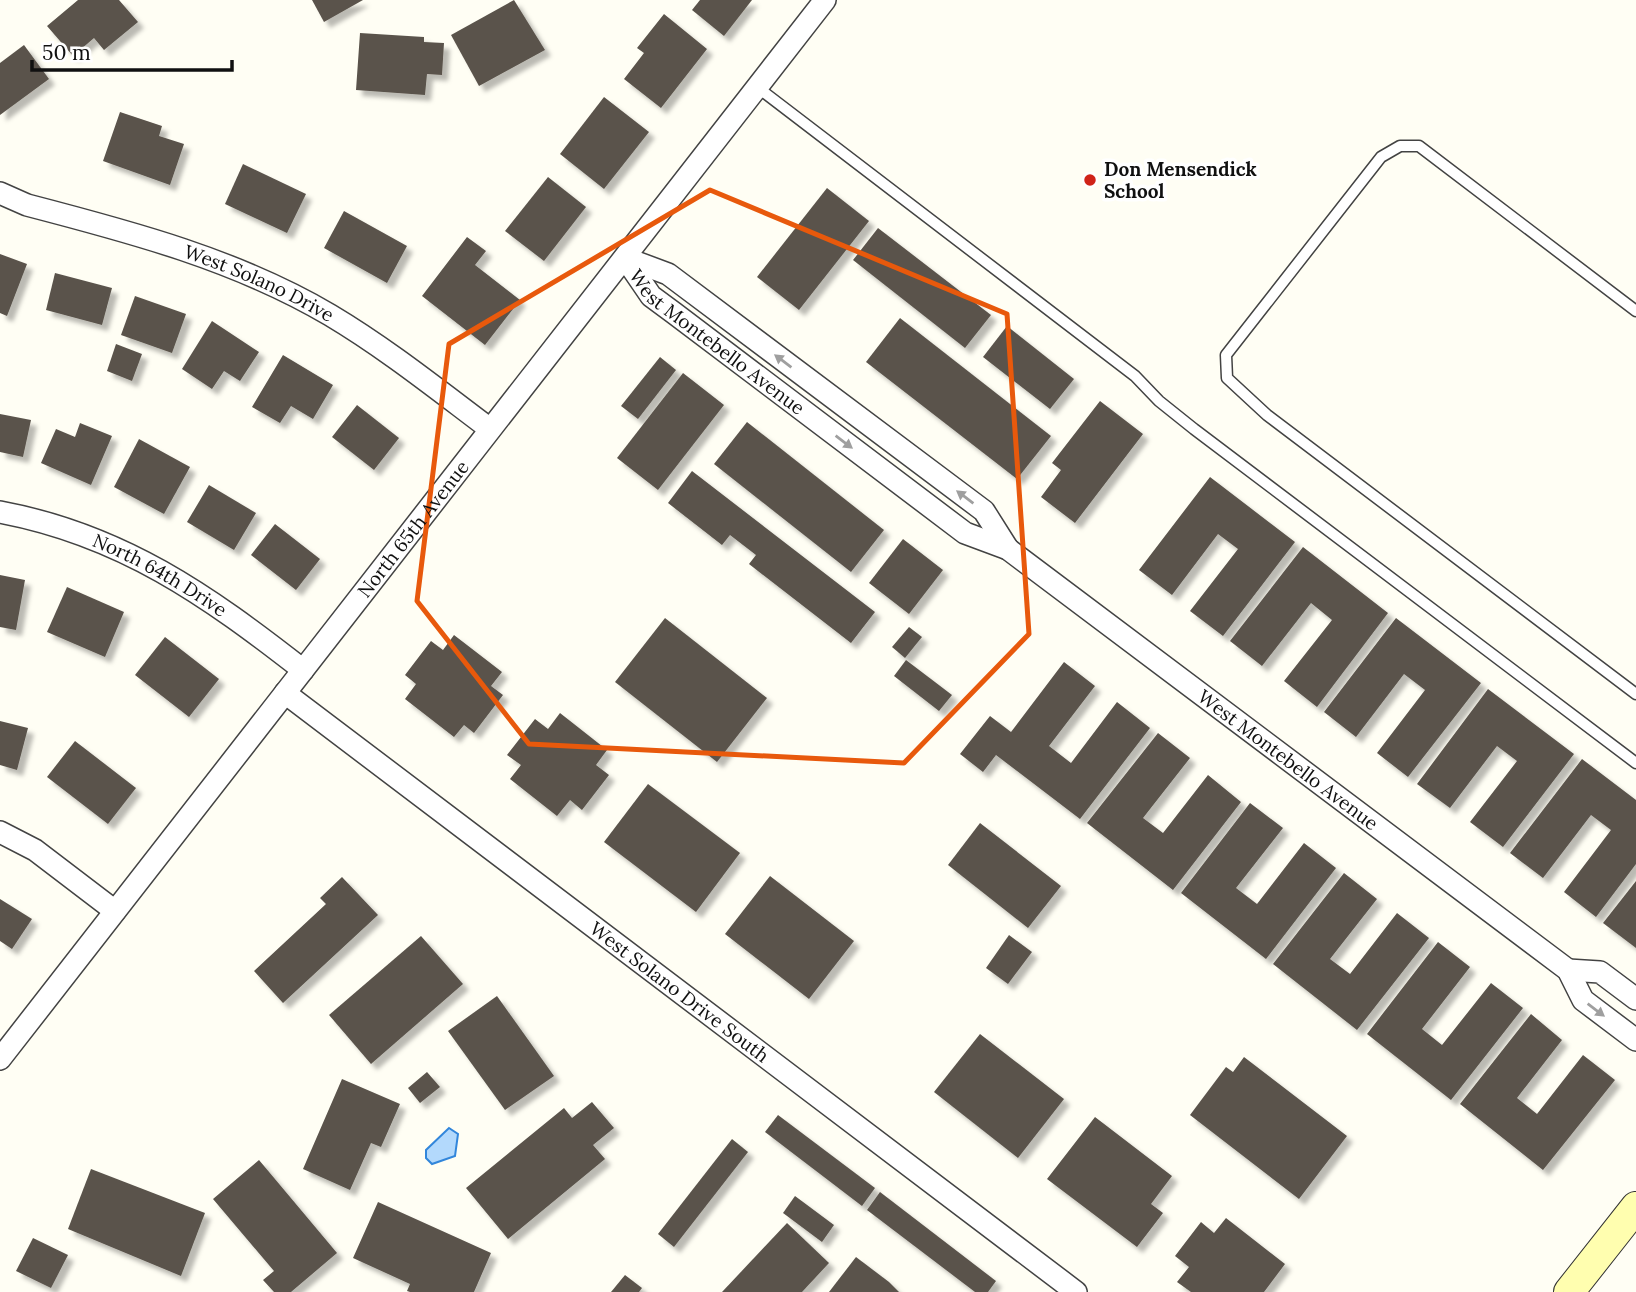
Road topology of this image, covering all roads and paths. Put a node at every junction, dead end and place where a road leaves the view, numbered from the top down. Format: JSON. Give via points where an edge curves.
{"nodes":[{"id":1,"x":825,"y":0,"type":"edge"},
{"id":2,"x":757,"y":87,"type":"junction"},
{"id":3,"x":0,"y":194,"type":"edge"},
{"id":4,"x":625,"y":258,"type":"junction"},
{"id":5,"x":1636,"y":311,"type":"edge"},
{"id":6,"x":490,"y":429,"type":"junction"},
{"id":7,"x":0,"y":512,"type":"edge"},
{"id":8,"x":1008,"y":549,"type":"junction"},
{"id":9,"x":303,"y":670,"type":"junction"},
{"id":10,"x":285,"y":693,"type":"junction"},
{"id":11,"x":1636,"y":694,"type":"edge"},
{"id":12,"x":1636,"y":763,"type":"edge"},
{"id":13,"x":0,"y":832,"type":"edge"},
{"id":14,"x":115,"y":911,"type":"junction"},
{"id":15,"x":1568,"y":970,"type":"junction"},
{"id":16,"x":1636,"y":999,"type":"edge"},
{"id":17,"x":1636,"y":1040,"type":"edge"},
{"id":18,"x":0,"y":1059,"type":"edge"},
{"id":19,"x":1636,"y":1207,"type":"edge"},
{"id":20,"x":1076,"y":1292,"type":"edge"},
{"id":21,"x":1569,"y":1292,"type":"edge"}],
"edges":[{"from":1,"to":2,"type":"street","name":"North 65th Avenue"},
{"from":2,"to":4,"type":"street","name":"North 65th Avenue"},
{"from":2,"to":12,"type":"lane","via":[[1135,376],[1194,429]]},
{"from":3,"to":6,"type":"street","name":"West Solano Drive","via":[[209,259],[281,290],[377,344]]},
{"from":4,"to":6,"type":"street","name":"North 65th Avenue"},
{"from":4,"to":8,"type":"street","name":"West Montebello Avenue","one_way":true,"via":[[651,296],[965,533]]},
{"from":8,"to":4,"type":"street","name":"West Montebello Avenue","one_way":true,"via":[[984,511],[668,274]]},
{"from":5,"to":11,"type":"lane","via":[[1419,146],[1399,146],[1381,157],[1226,355],[1227,378],[1267,415]]},
{"from":6,"to":9,"type":"street","name":"North 65th Avenue"},
{"from":7,"to":9,"type":"street","name":"North 64th Drive","via":[[136,555],[201,594]]},
{"from":8,"to":15,"type":"street","name":"West Montebello Avenue"},
{"from":9,"to":10,"type":"street","name":"North 65th Avenue"},
{"from":10,"to":14,"type":"street","name":"North 65th Avenue"},
{"from":10,"to":20,"type":"street","name":"West Solano Drive South"},
{"from":13,"to":14,"type":"street","via":[[35,850]]},
{"from":14,"to":18,"type":"street","name":"North 65th Avenue"},
{"from":15,"to":16,"type":"street","via":[[1600,972]]},
{"from":15,"to":17,"type":"street","name":"West Montebello Avenue","one_way":true,"via":[[1583,1000]]},
{"from":19,"to":21,"type":"main road"}]}
